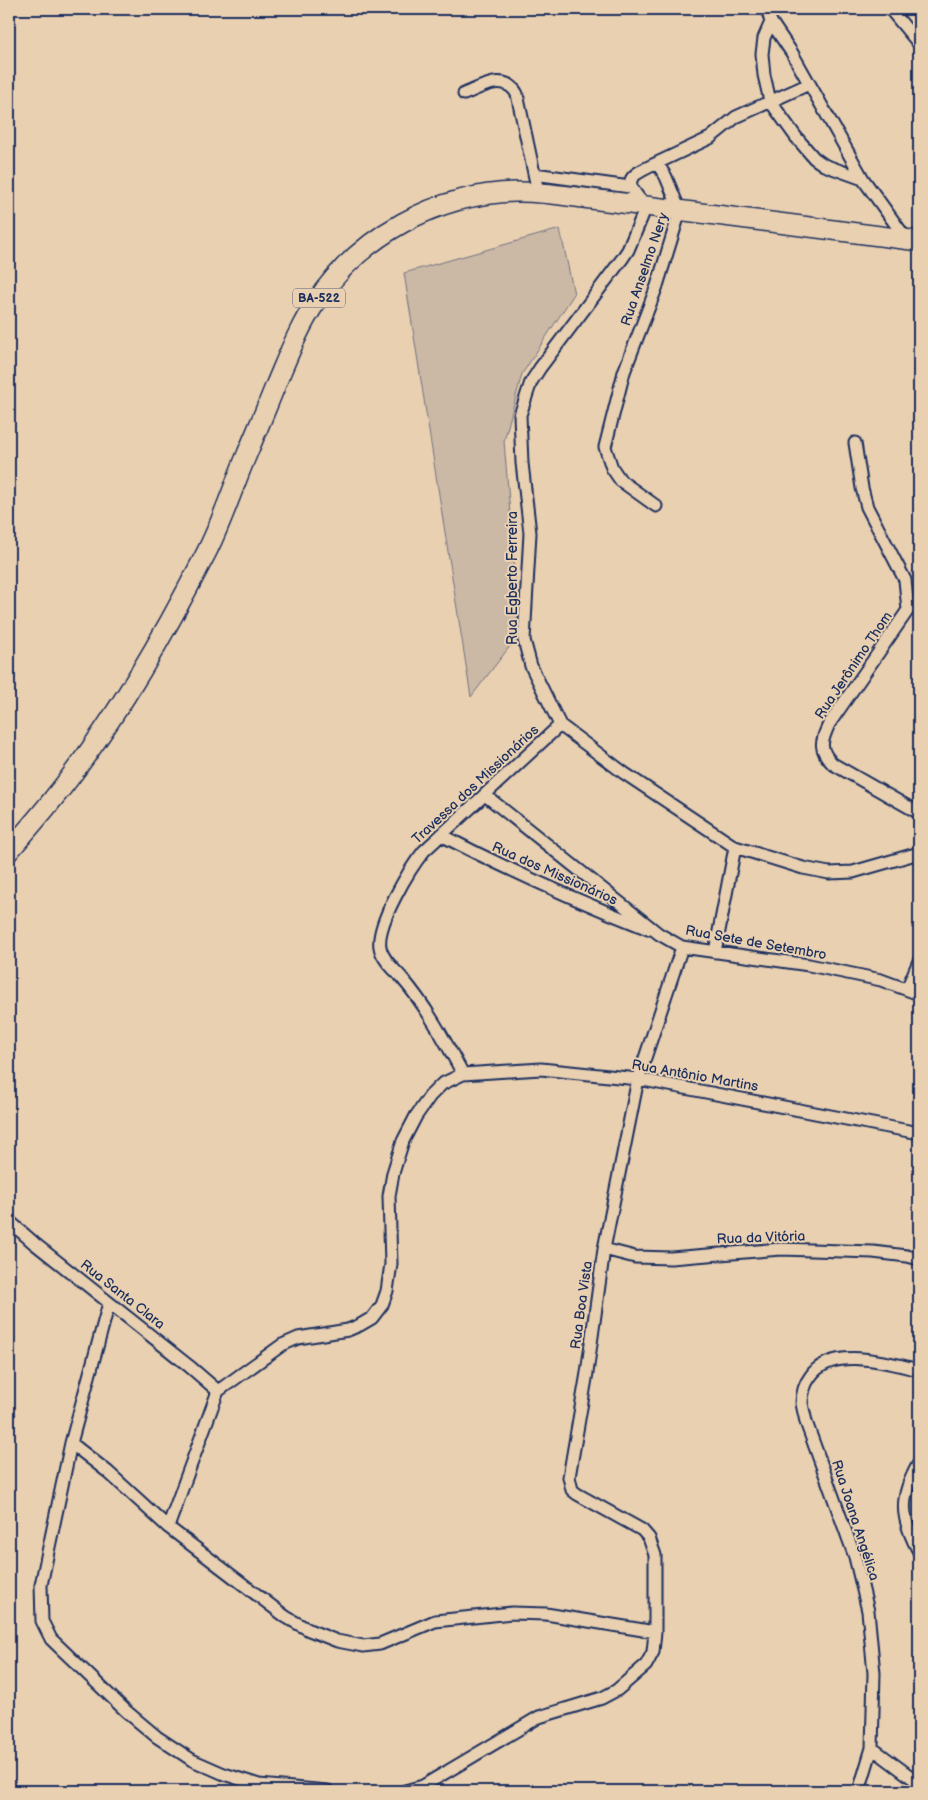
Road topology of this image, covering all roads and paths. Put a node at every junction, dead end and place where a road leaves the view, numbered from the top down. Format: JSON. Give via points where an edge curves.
{"nodes":[{"id":1,"x":767,"y":9,"type":"edge"},
{"id":2,"x":890,"y":9,"type":"edge"},
{"id":3,"x":771,"y":22,"type":"junction"},
{"id":4,"x":919,"y":44,"type":"edge"},
{"id":5,"x":809,"y":84,"type":"junction"},
{"id":6,"x":464,"y":94,"type":"dead end"},
{"id":7,"x":770,"y":101,"type":"junction"},
{"id":8,"x":657,"y":163,"type":"junction"},
{"id":9,"x":863,"y":179,"type":"junction"},
{"id":10,"x":536,"y":183,"type":"junction"},
{"id":11,"x":630,"y":187,"type":"junction"},
{"id":12,"x":646,"y":207,"type":"junction"},
{"id":13,"x":680,"y":211,"type":"junction"},
{"id":14,"x":913,"y":240,"type":"edge"},
{"id":15,"x":855,"y":443,"type":"dead end"},
{"id":16,"x":656,"y":506,"type":"dead end"},
{"id":17,"x":914,"y":610,"type":"edge"},
{"id":18,"x":560,"y":725,"type":"junction"},
{"id":19,"x":485,"y":795,"type":"junction"},
{"id":20,"x":919,"y":814,"type":"edge"},
{"id":21,"x":441,"y":835,"type":"junction"},
{"id":22,"x":735,"y":847,"type":"junction"},
{"id":23,"x":9,"y":851,"type":"edge"},
{"id":24,"x":919,"y":853,"type":"edge"},
{"id":25,"x":659,"y":934,"type":"junction"},
{"id":26,"x":682,"y":947,"type":"junction"},
{"id":27,"x":715,"y":952,"type":"junction"},
{"id":28,"x":919,"y":961,"type":"edge"},
{"id":29,"x":907,"y":989,"type":"junction"},
{"id":30,"x":919,"y":994,"type":"edge"},
{"id":31,"x":463,"y":1074,"type":"junction"},
{"id":32,"x":638,"y":1078,"type":"junction"},
{"id":33,"x":919,"y":1133,"type":"edge"},
{"id":34,"x":9,"y":1221,"type":"edge"},
{"id":35,"x":604,"y":1249,"type":"junction"},
{"id":36,"x":919,"y":1259,"type":"edge"},
{"id":37,"x":109,"y":1303,"type":"junction"},
{"id":38,"x":919,"y":1370,"type":"edge"},
{"id":39,"x":218,"y":1390,"type":"junction"},
{"id":40,"x":71,"y":1443,"type":"junction"},
{"id":41,"x":919,"y":1463,"type":"edge"},
{"id":42,"x":168,"y":1527,"type":"junction"},
{"id":43,"x":919,"y":1552,"type":"edge"},
{"id":44,"x":655,"y":1632,"type":"junction"},
{"id":45,"x":872,"y":1748,"type":"junction"},
{"id":46,"x":919,"y":1782,"type":"edge"},
{"id":47,"x":328,"y":1791,"type":"edge"},
{"id":48,"x":406,"y":1791,"type":"edge"},
{"id":49,"x":860,"y":1791,"type":"edge"}],
"edges":[{"from":1,"to":3,"type":"street"},
{"from":2,"to":4,"type":"street"},
{"from":3,"to":5,"type":"street"},
{"from":3,"to":7,"type":"street","via":[[762,54]]},
{"from":5,"to":7,"type":"street"},
{"from":5,"to":9,"type":"street"},
{"from":6,"to":10,"type":"street","via":[[500,82],[510,85],[517,94]]},
{"from":7,"to":8,"type":"street","via":[[736,117],[710,138]]},
{"from":7,"to":9,"type":"street","via":[[814,158]]},
{"from":8,"to":11,"type":"street","via":[[633,177]]},
{"from":8,"to":13,"type":"street","name":"Rua Anselmo Nery"},
{"from":9,"to":14,"type":"street"},
{"from":10,"to":11,"type":"street"},
{"from":10,"to":12,"type":"main road","number":"BA-522"},
{"from":10,"to":23,"type":"main road","number":"BA-522","via":[[515,192],[466,198],[430,209],[401,223],[352,258],[316,302],[282,370],[208,551],[159,640],[97,738],[50,803]]},
{"from":11,"to":12,"type":"street"},
{"from":12,"to":13,"type":"main road","number":"BA-522"},
{"from":12,"to":18,"type":"street","name":"Rua Egberto Ferreira","via":[[625,254],[531,382],[520,416],[530,533],[524,640],[531,666]]},
{"from":13,"to":14,"type":"main road","number":"BA-522"},
{"from":13,"to":16,"type":"street","name":"Rua Anselmo Nery","via":[[624,372],[605,447],[612,468],[621,480]]},
{"from":15,"to":17,"type":"street","via":[[867,507],[905,580]]},
{"from":17,"to":20,"type":"street","name":"Rua Jerônimo Thom","via":[[822,739],[824,751],[833,764]]},
{"from":18,"to":19,"type":"street","name":"Travessa dos Missionários"},
{"from":18,"to":22,"type":"street","name":"Rua Egberto Ferreira","via":[[624,773]]},
{"from":19,"to":21,"type":"street","name":"Travessa dos Missionários"},
{"from":19,"to":25,"type":"street","name":"Rua Sete de Setembro"},
{"from":21,"to":25,"type":"street","name":"Rua dos Missionários","via":[[594,908]]},
{"from":21,"to":31,"type":"street","name":"Travessa dos Missionários","via":[[413,865],[385,921],[380,949],[438,1028]]},
{"from":22,"to":24,"type":"street","name":"Rua Egberto Ferreira","via":[[829,873],[853,872]]},
{"from":22,"to":27,"type":"street"},
{"from":25,"to":26,"type":"street","name":"Rua Sete de Setembro"},
{"from":26,"to":27,"type":"street","name":"Rua Sete de Setembro"},
{"from":26,"to":32,"type":"street","name":"Rua Boa Vista"},
{"from":27,"to":29,"type":"street","name":"Rua Sete de Setembro","via":[[809,965],[881,980]]},
{"from":28,"to":29,"type":"street"},
{"from":29,"to":30,"type":"street","name":"Rua Sete de Setembro"},
{"from":31,"to":32,"type":"street","name":"Rua Antônio Martins","via":[[541,1069]]},
{"from":31,"to":39,"type":"street","via":[[442,1084],[430,1096],[403,1141],[388,1196],[389,1276],[382,1304],[372,1318],[348,1330],[298,1338],[282,1345]]},
{"from":32,"to":33,"type":"street","name":"Rua Antônio Martins"},
{"from":32,"to":35,"type":"street","name":"Rua Boa Vista"},
{"from":34,"to":37,"type":"street","name":"Rua Santa Clara"},
{"from":35,"to":36,"type":"street","name":"Rua da Vitória","via":[[635,1257],[671,1258],[780,1248],[873,1252]]},
{"from":35,"to":44,"type":"street","name":"Rua Boa Vista","via":[[570,1485],[578,1494],[642,1530],[649,1538],[655,1555]]},
{"from":37,"to":39,"type":"street","name":"Rua Santa Clara"},
{"from":37,"to":40,"type":"street"},
{"from":38,"to":45,"type":"street","name":"Rua Joana Angélica","via":[[855,1359],[838,1360],[814,1371],[803,1391],[806,1422],[855,1557],[868,1611],[874,1673]]},
{"from":39,"to":42,"type":"street"},
{"from":40,"to":42,"type":"street"},
{"from":40,"to":47,"type":"street","via":[[41,1585],[42,1621],[51,1639],[126,1711],[192,1760],[259,1785]]},
{"from":41,"to":43,"type":"street","via":[[906,1490],[904,1504],[910,1532]]},
{"from":42,"to":44,"type":"street","via":[[286,1618],[337,1641],[363,1646],[380,1644],[435,1621],[512,1612],[554,1615]]},
{"from":44,"to":48,"type":"street","via":[[653,1652],[646,1665],[617,1690],[602,1698],[539,1717],[423,1786]]},
{"from":45,"to":46,"type":"street"},
{"from":45,"to":49,"type":"street","name":"Rua Joana Angélica"}]}
